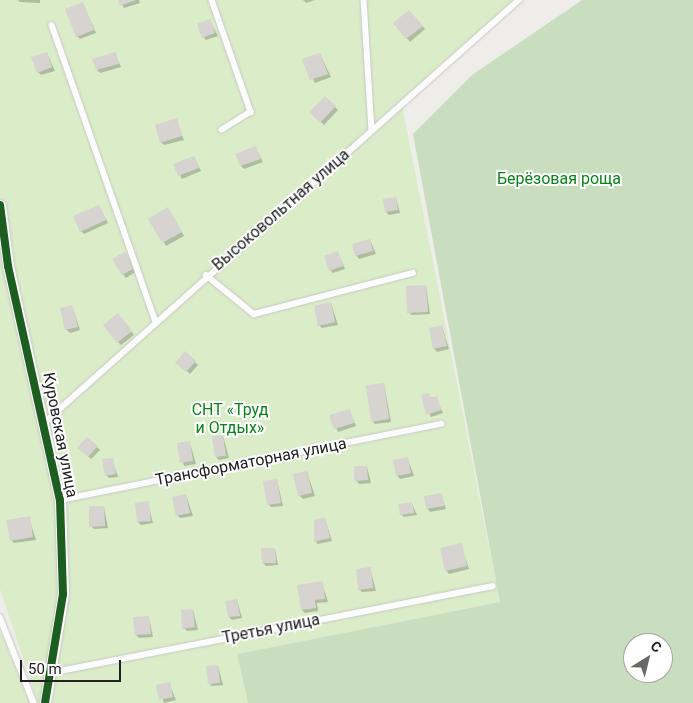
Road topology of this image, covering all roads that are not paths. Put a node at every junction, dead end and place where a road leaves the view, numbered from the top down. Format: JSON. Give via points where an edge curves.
{"nodes":[{"id":1,"x":212,"y":0,"type":"edge"},
{"id":2,"x":364,"y":0,"type":"edge"},
{"id":3,"x":519,"y":0,"type":"edge"},
{"id":4,"x":52,"y":25,"type":"dead end"},
{"id":5,"x":222,"y":130,"type":"dead end"},
{"id":6,"x":372,"y":130,"type":"junction"},
{"id":7,"x":0,"y":205,"type":"edge"},
{"id":8,"x":413,"y":273,"type":"dead end"},
{"id":9,"x":206,"y":275,"type":"junction"},
{"id":10,"x":156,"y":322,"type":"junction"},
{"id":11,"x":45,"y":422,"type":"junction"},
{"id":12,"x":442,"y":424,"type":"dead end"},
{"id":13,"x":60,"y":500,"type":"junction"},
{"id":14,"x":492,"y":586,"type":"dead end"},
{"id":15,"x":0,"y":617,"type":"edge"},
{"id":16,"x":50,"y":673,"type":"junction"},
{"id":17,"x":34,"y":703,"type":"edge"},
{"id":18,"x":45,"y":703,"type":"edge"}],
"edges":[{"from":1,"to":5,"type":"lane","via":[[251,112]]},
{"from":2,"to":6,"type":"lane"},
{"from":3,"to":6,"type":"lane","name":"Высоковольтная улица"},
{"from":4,"to":10,"type":"lane"},
{"from":6,"to":9,"type":"lane","name":"Высоковольтная улица"},
{"from":7,"to":11,"type":"street","name":"Куровская улица","via":[[8,266]]},
{"from":8,"to":9,"type":"lane","via":[[254,314]]},
{"from":9,"to":10,"type":"lane","name":"Высоковольтная улица"},
{"from":10,"to":11,"type":"lane","name":"Высоковольтная улица"},
{"from":11,"to":13,"type":"street","name":"Куровская улица"},
{"from":12,"to":13,"type":"lane","name":"Трансформаторная улица"},
{"from":13,"to":16,"type":"street","name":"Куровская улица","via":[[64,594]]},
{"from":14,"to":16,"type":"lane","name":"Третья улица"},
{"from":15,"to":17,"type":"lane"},
{"from":16,"to":18,"type":"street","name":"Куровская улица"}]}
